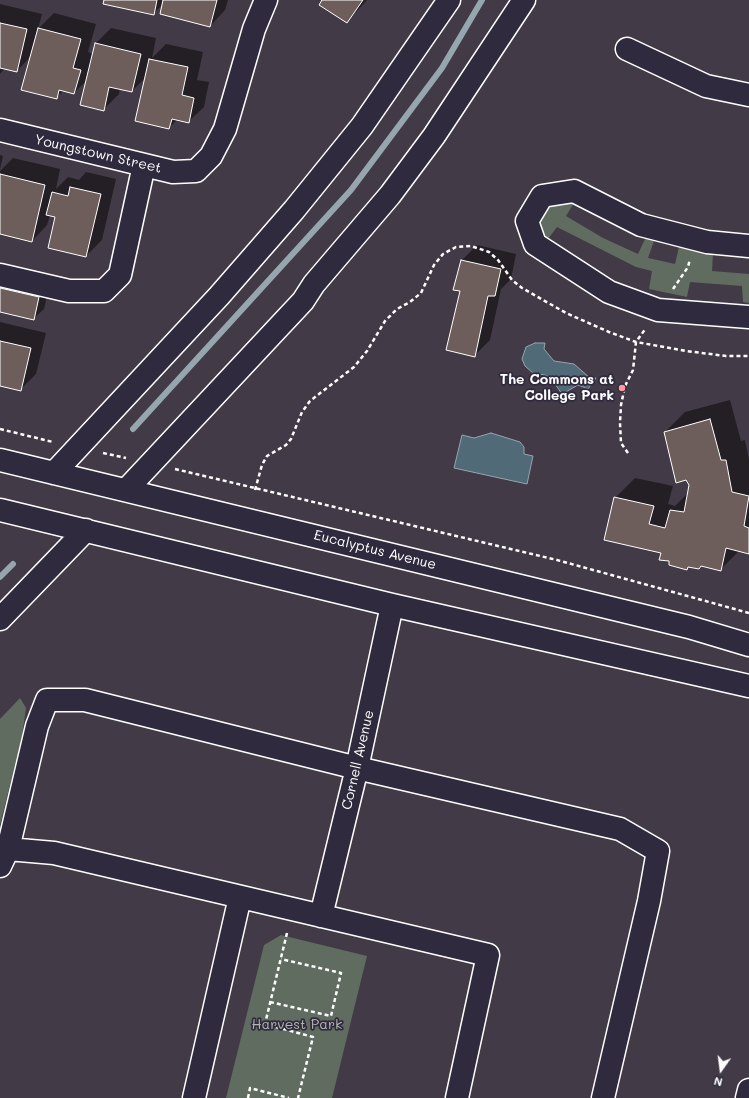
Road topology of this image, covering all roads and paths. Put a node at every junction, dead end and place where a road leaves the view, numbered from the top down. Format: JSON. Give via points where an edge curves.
{"nodes":[{"id":1,"x":266,"y":0,"type":"edge"},
{"id":2,"x":449,"y":0,"type":"edge"},
{"id":3,"x":524,"y":0,"type":"edge"},
{"id":4,"x":627,"y":49,"type":"dead end"},
{"id":5,"x":749,"y":95,"type":"edge"},
{"id":6,"x":0,"y":130,"type":"edge"},
{"id":7,"x":144,"y":165,"type":"junction"},
{"id":8,"x":749,"y":246,"type":"edge"},
{"id":9,"x":691,"y":255,"type":"dead end"},
{"id":10,"x":0,"y":275,"type":"edge"},
{"id":11,"x":670,"y":293,"type":"dead end"},
{"id":12,"x":749,"y":317,"type":"edge"},
{"id":13,"x":636,"y":342,"type":"junction"},
{"id":14,"x":749,"y":356,"type":"edge"},
{"id":15,"x":0,"y":429,"type":"edge"},
{"id":16,"x":77,"y":448,"type":"junction"},
{"id":17,"x":628,"y":453,"type":"dead end"},
{"id":18,"x":0,"y":460,"type":"edge"},
{"id":19,"x":151,"y":463,"type":"junction"},
{"id":20,"x":54,"y":473,"type":"junction"},
{"id":21,"x":126,"y":490,"type":"junction"},
{"id":22,"x":255,"y":490,"type":"junction"},
{"id":23,"x":4,"y":516,"type":"edge"},
{"id":24,"x":86,"y":530,"type":"junction"},
{"id":25,"x":392,"y":604,"type":"junction"},
{"id":26,"x":749,"y":613,"type":"edge"},
{"id":27,"x":0,"y":619,"type":"edge"},
{"id":28,"x":749,"y":646,"type":"edge"},
{"id":29,"x":749,"y":686,"type":"edge"},
{"id":30,"x":357,"y":768,"type":"junction"},
{"id":31,"x":4,"y":858,"type":"edge"},
{"id":32,"x":240,"y":897,"type":"junction"},
{"id":33,"x":321,"y":916,"type":"junction"},
{"id":34,"x":287,"y":933,"type":"dead end"},
{"id":35,"x":281,"y":959,"type":"junction"},
{"id":36,"x":270,"y":1002,"type":"junction"},
{"id":37,"x":749,"y":1090,"type":"edge"},
{"id":38,"x":194,"y":1098,"type":"edge"},
{"id":39,"x":248,"y":1098,"type":"edge"},
{"id":40,"x":289,"y":1098,"type":"edge"},
{"id":41,"x":298,"y":1098,"type":"edge"},
{"id":42,"x":457,"y":1098,"type":"edge"},
{"id":43,"x":603,"y":1098,"type":"edge"},
{"id":44,"x":747,"y":1098,"type":"edge"}],
"edges":[{"from":1,"to":7,"type":"street","name":"Youngstown Street","via":[[254,29],[225,129],[211,156],[196,170],[173,172]]},
{"from":2,"to":16,"type":"street","via":[[362,126],[294,210],[219,296]]},
{"from":3,"to":19,"type":"street","via":[[439,129],[390,196],[314,284],[303,301]]},
{"from":4,"to":5,"type":"street","via":[[706,86]]},
{"from":6,"to":7,"type":"street","name":"Youngstown Street"},
{"from":7,"to":10,"type":"street","via":[[120,275],[104,291],[70,291]]},
{"from":8,"to":12,"type":"street","via":[[707,242],[641,225],[574,191],[542,196],[527,221],[535,244],[609,292],[658,310]]},
{"from":9,"to":11,"type":"path","via":[[688,267]]},
{"from":13,"to":14,"type":"path","via":[[726,356]]},
{"from":13,"to":17,"type":"path","via":[[633,370],[625,386],[620,411],[621,442]]},
{"from":13,"to":22,"type":"path","via":[[566,313],[522,288],[489,252],[471,246],[456,247],[443,254],[434,265],[421,293],[397,309],[385,321],[354,367],[310,401],[302,412],[291,439],[286,445],[267,456]]},
{"from":15,"to":16,"type":"path"},
{"from":16,"to":19,"type":"path"},
{"from":16,"to":20,"type":"street"},
{"from":18,"to":20,"type":"street","name":"Eucalyptus Avenue"},
{"from":19,"to":21,"type":"street"},
{"from":19,"to":22,"type":"path"},
{"from":20,"to":21,"type":"street","name":"Eucalyptus Avenue"},
{"from":21,"to":28,"type":"street","name":"Eucalyptus Avenue","via":[[689,627]]},
{"from":22,"to":26,"type":"path","via":[[557,560]]},
{"from":23,"to":24,"type":"street"},
{"from":24,"to":25,"type":"street"},
{"from":24,"to":27,"type":"street"},
{"from":25,"to":29,"type":"street"},
{"from":25,"to":30,"type":"street","name":"Cornell Avenue"},
{"from":30,"to":31,"type":"street","via":[[85,700],[47,700],[37,726]]},
{"from":30,"to":33,"type":"street","name":"Cornell Avenue"},
{"from":30,"to":43,"type":"street","via":[[620,829],[658,851],[649,901]]},
{"from":31,"to":32,"type":"street","via":[[54,853]]},
{"from":32,"to":33,"type":"street"},
{"from":32,"to":38,"type":"street"},
{"from":33,"to":42,"type":"street","via":[[488,955]]},
{"from":34,"to":35,"type":"path"},
{"from":35,"to":36,"type":"path"},
{"from":35,"to":36,"type":"path","via":[[341,973],[331,1016]]},
{"from":36,"to":41,"type":"path","via":[[265,1024],[313,1037]]},
{"from":37,"to":44,"type":"street"},
{"from":39,"to":40,"type":"path","via":[[250,1088]]}]}
